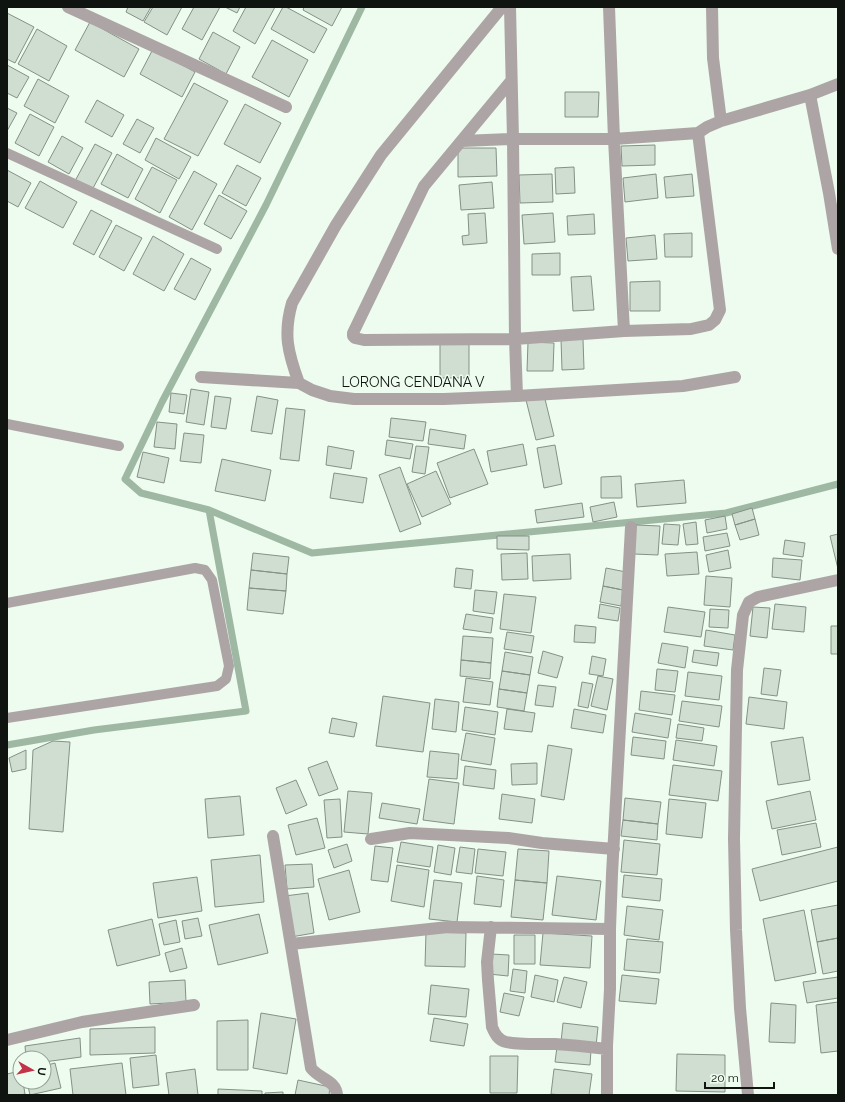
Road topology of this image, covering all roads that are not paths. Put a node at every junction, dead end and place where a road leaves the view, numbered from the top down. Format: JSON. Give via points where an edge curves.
{"nodes":[{"id":1,"x":68,"y":7,"type":"edge"},
{"id":2,"x":502,"y":7,"type":"edge"},
{"id":3,"x":510,"y":7,"type":"edge"},
{"id":4,"x":609,"y":7,"type":"edge"},
{"id":5,"x":712,"y":7,"type":"edge"},
{"id":6,"x":511,"y":80,"type":"junction"},
{"id":7,"x":838,"y":84,"type":"edge"},
{"id":8,"x":810,"y":95,"type":"junction"},
{"id":9,"x":286,"y":107,"type":"dead end"},
{"id":10,"x":722,"y":120,"type":"junction"},
{"id":11,"x":698,"y":133,"type":"junction"},
{"id":12,"x":512,"y":139,"type":"junction"},
{"id":13,"x":614,"y":139,"type":"junction"},
{"id":14,"x":462,"y":141,"type":"junction"},
{"id":15,"x":7,"y":153,"type":"edge"},
{"id":16,"x":217,"y":249,"type":"dead end"},
{"id":17,"x":838,"y":249,"type":"edge"},
{"id":18,"x":624,"y":331,"type":"junction"},
{"id":19,"x":514,"y":339,"type":"junction"},
{"id":20,"x":201,"y":377,"type":"dead end"},
{"id":21,"x":735,"y":377,"type":"dead end"},
{"id":22,"x":298,"y":383,"type":"junction"},
{"id":23,"x":517,"y":396,"type":"junction"},
{"id":24,"x":7,"y":424,"type":"edge"},
{"id":25,"x":119,"y":446,"type":"dead end"},
{"id":26,"x":631,"y":527,"type":"dead end"},
{"id":27,"x":838,"y":580,"type":"edge"},
{"id":28,"x":7,"y":603,"type":"edge"},
{"id":29,"x":7,"y":718,"type":"edge"},
{"id":30,"x":273,"y":836,"type":"dead end"},
{"id":31,"x":371,"y":839,"type":"dead end"},
{"id":32,"x":614,"y":849,"type":"junction"},
{"id":33,"x":491,"y":927,"type":"junction"},
{"id":34,"x":610,"y":929,"type":"junction"},
{"id":35,"x":291,"y":944,"type":"junction"},
{"id":36,"x":194,"y":1005,"type":"dead end"},
{"id":37,"x":7,"y":1040,"type":"edge"},
{"id":38,"x":607,"y":1049,"type":"junction"},
{"id":39,"x":337,"y":1095,"type":"edge"},
{"id":40,"x":607,"y":1095,"type":"edge"},
{"id":41,"x":748,"y":1095,"type":"edge"}],
"edges":[{"from":1,"to":9,"type":"street"},
{"from":2,"to":22,"type":"street","via":[[380,155],[292,303],[287,331]]},
{"from":3,"to":6,"type":"street"},
{"from":4,"to":13,"type":"street"},
{"from":5,"to":10,"type":"street","via":[[713,58]]},
{"from":6,"to":12,"type":"street"},
{"from":6,"to":14,"type":"street"},
{"from":7,"to":8,"type":"street"},
{"from":8,"to":10,"type":"street"},
{"from":8,"to":17,"type":"street"},
{"from":10,"to":11,"type":"street"},
{"from":11,"to":13,"type":"street"},
{"from":11,"to":18,"type":"street","via":[[720,310],[709,326]]},
{"from":12,"to":13,"type":"street"},
{"from":12,"to":14,"type":"street"},
{"from":12,"to":19,"type":"street"},
{"from":13,"to":18,"type":"street"},
{"from":14,"to":19,"type":"street","via":[[424,186],[353,336],[364,340]]},
{"from":15,"to":16,"type":"lane"},
{"from":18,"to":19,"type":"street"},
{"from":19,"to":23,"type":"street"},
{"from":20,"to":22,"type":"street"},
{"from":21,"to":23,"type":"street","name":"LORONG CENDANA V","via":[[683,386]]},
{"from":22,"to":23,"type":"street","name":"LORONG CENDANA V","via":[[330,396],[354,399]]},
{"from":24,"to":25,"type":"lane"},
{"from":26,"to":32,"type":"street"},
{"from":27,"to":41,"type":"street","via":[[758,597],[749,602],[743,615],[737,670],[734,839],[740,1008]]},
{"from":28,"to":29,"type":"lane","via":[[195,568],[205,570],[212,580],[229,666],[226,679],[217,686]]},
{"from":30,"to":35,"type":"street"},
{"from":31,"to":32,"type":"street","via":[[410,833],[508,838]]},
{"from":32,"to":34,"type":"street"},
{"from":33,"to":34,"type":"street"},
{"from":33,"to":35,"type":"street","via":[[448,927]]},
{"from":33,"to":38,"type":"street","via":[[487,962],[488,980],[492,1027],[498,1038],[514,1043]]},
{"from":34,"to":38,"type":"street"},
{"from":35,"to":39,"type":"street","via":[[311,1068],[314,1073],[334,1085]]},
{"from":36,"to":37,"type":"street","via":[[82,1022]]},
{"from":38,"to":40,"type":"street"}]}
